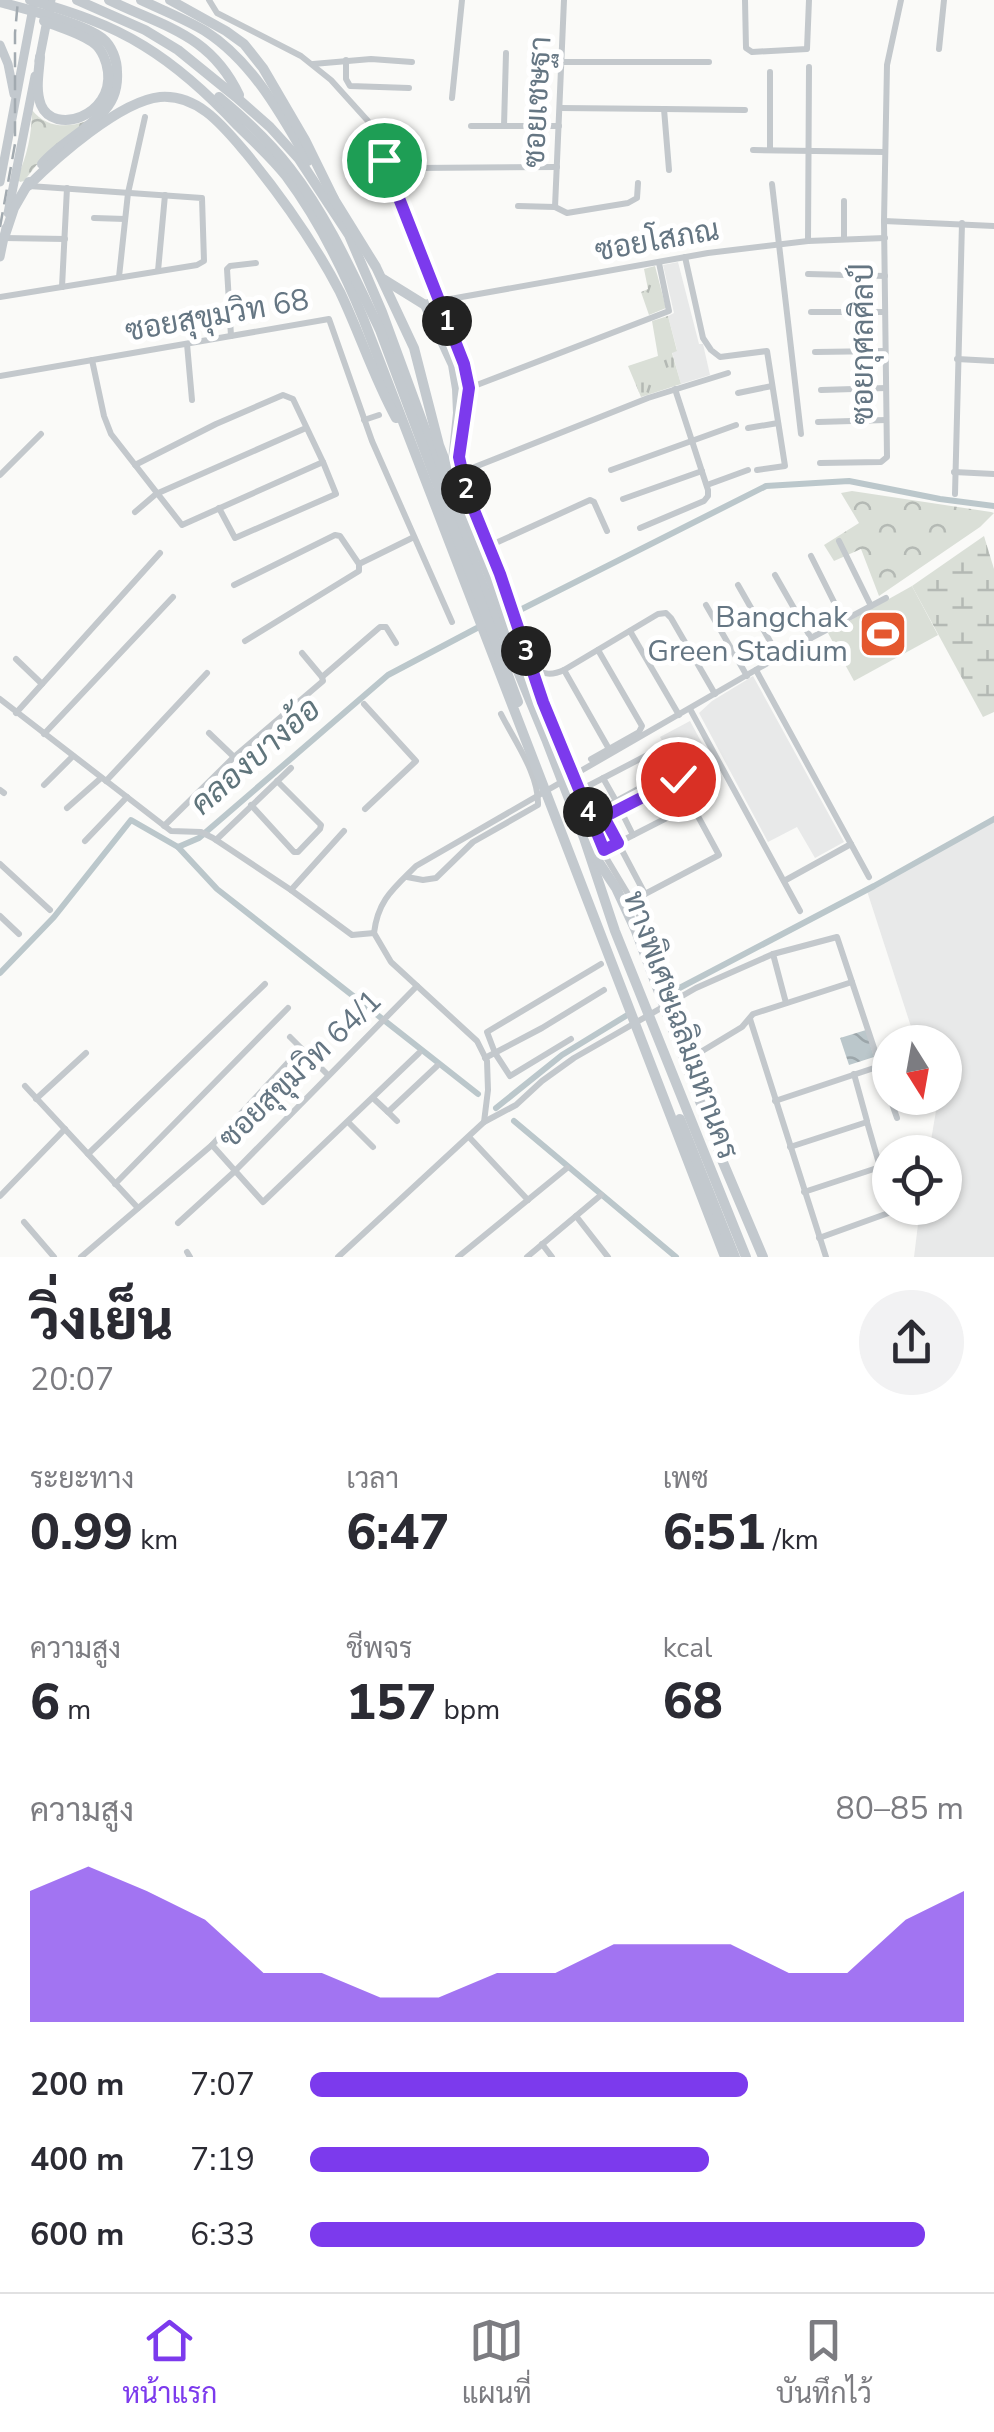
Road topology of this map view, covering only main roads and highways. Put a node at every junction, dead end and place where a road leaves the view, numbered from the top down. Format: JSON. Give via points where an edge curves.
{"nodes":[{"id":1,"x":32,"y":0,"type":"edge"},
{"id":2,"x":49,"y":0,"type":"edge"},
{"id":3,"x":77,"y":0,"type":"edge"},
{"id":4,"x":90,"y":0,"type":"edge"},
{"id":5,"x":109,"y":0,"type":"edge"},
{"id":6,"x":140,"y":0,"type":"edge"},
{"id":7,"x":170,"y":0,"type":"edge"},
{"id":8,"x":0,"y":5,"type":"edge"},
{"id":9,"x":0,"y":45,"type":"edge"},
{"id":10,"x":40,"y":57,"type":"junction"},
{"id":11,"x":16,"y":102,"type":"junction"},
{"id":12,"x":311,"y":166,"type":"junction"},
{"id":13,"x":0,"y":182,"type":"edge"},
{"id":14,"x":28,"y":186,"type":"junction"},
{"id":15,"x":334,"y":199,"type":"junction"},
{"id":16,"x":4,"y":240,"type":"edge"},
{"id":17,"x":0,"y":257,"type":"edge"},
{"id":18,"x":382,"y":279,"type":"junction"},
{"id":19,"x":439,"y":301,"type":"road end"},
{"id":20,"x":424,"y":306,"type":"junction"},
{"id":21,"x":363,"y":318,"type":"junction"},
{"id":22,"x":417,"y":459,"type":"junction"},
{"id":23,"x":457,"y":476,"type":"junction"},
{"id":24,"x":584,"y":838,"type":"junction"},
{"id":25,"x":725,"y":1257,"type":"edge"},
{"id":26,"x":740,"y":1257,"type":"edge"},
{"id":27,"x":763,"y":1257,"type":"edge"}],
"edges":[{"from":1,"to":11,"type":"main road"},
{"from":1,"to":21,"type":"highway","via":[[142,44],[202,88],[284,174],[348,280]]},
{"from":2,"to":10,"type":"main road"},
{"from":2,"to":26,"type":"highway","via":[[140,39],[200,81],[288,166],[337,242],[380,330],[612,949]]},
{"from":3,"to":24,"type":"highway","via":[[145,30],[206,72],[299,159],[335,212],[382,312]]},
{"from":4,"to":12,"type":"highway","via":[[150,29],[214,73]]},
{"from":5,"to":21,"type":"highway","via":[[186,35],[214,58]]},
{"from":6,"to":12,"type":"highway","via":[[227,48]]},
{"from":7,"to":15,"type":"highway","via":[[226,30],[264,68]]},
{"from":8,"to":10,"type":"highway","via":[[97,45],[109,82],[98,107],[73,119],[47,114],[38,90]]},
{"from":8,"to":14,"type":"highway","via":[[104,40],[116,64],[110,104],[52,152]]},
{"from":9,"to":11,"type":"main road"},
{"from":10,"to":16,"type":"main road"},
{"from":11,"to":13,"type":"main road"},
{"from":12,"to":15,"type":"highway"},
{"from":14,"to":16,"type":"highway"},
{"from":14,"to":22,"type":"highway","via":[[133,105],[169,98],[201,107],[282,197],[317,251]]},
{"from":15,"to":18,"type":"highway","name":"ทางพิเศษเฉลิมมหานคร"},
{"from":16,"to":17,"type":"main road"},
{"from":18,"to":20,"type":"highway"},
{"from":18,"to":23,"type":"highway","name":"ทางพิเศษเฉลิมมหานคร","via":[[414,348],[440,445]]},
{"from":19,"to":20,"type":"highway"},
{"from":20,"to":23,"type":"highway","via":[[458,390],[452,461]]},
{"from":21,"to":22,"type":"highway","name":"ทางพิเศษเฉลิมมหานคร"},
{"from":22,"to":25,"type":"highway","name":"ทางพิเศษเฉลิมมหานคร"},
{"from":23,"to":26,"type":"highway","name":"ทางพิเศษเฉลิมมหานคร"},
{"from":24,"to":26,"type":"highway"},
{"from":24,"to":27,"type":"highway","via":[[636,931]]}]}
